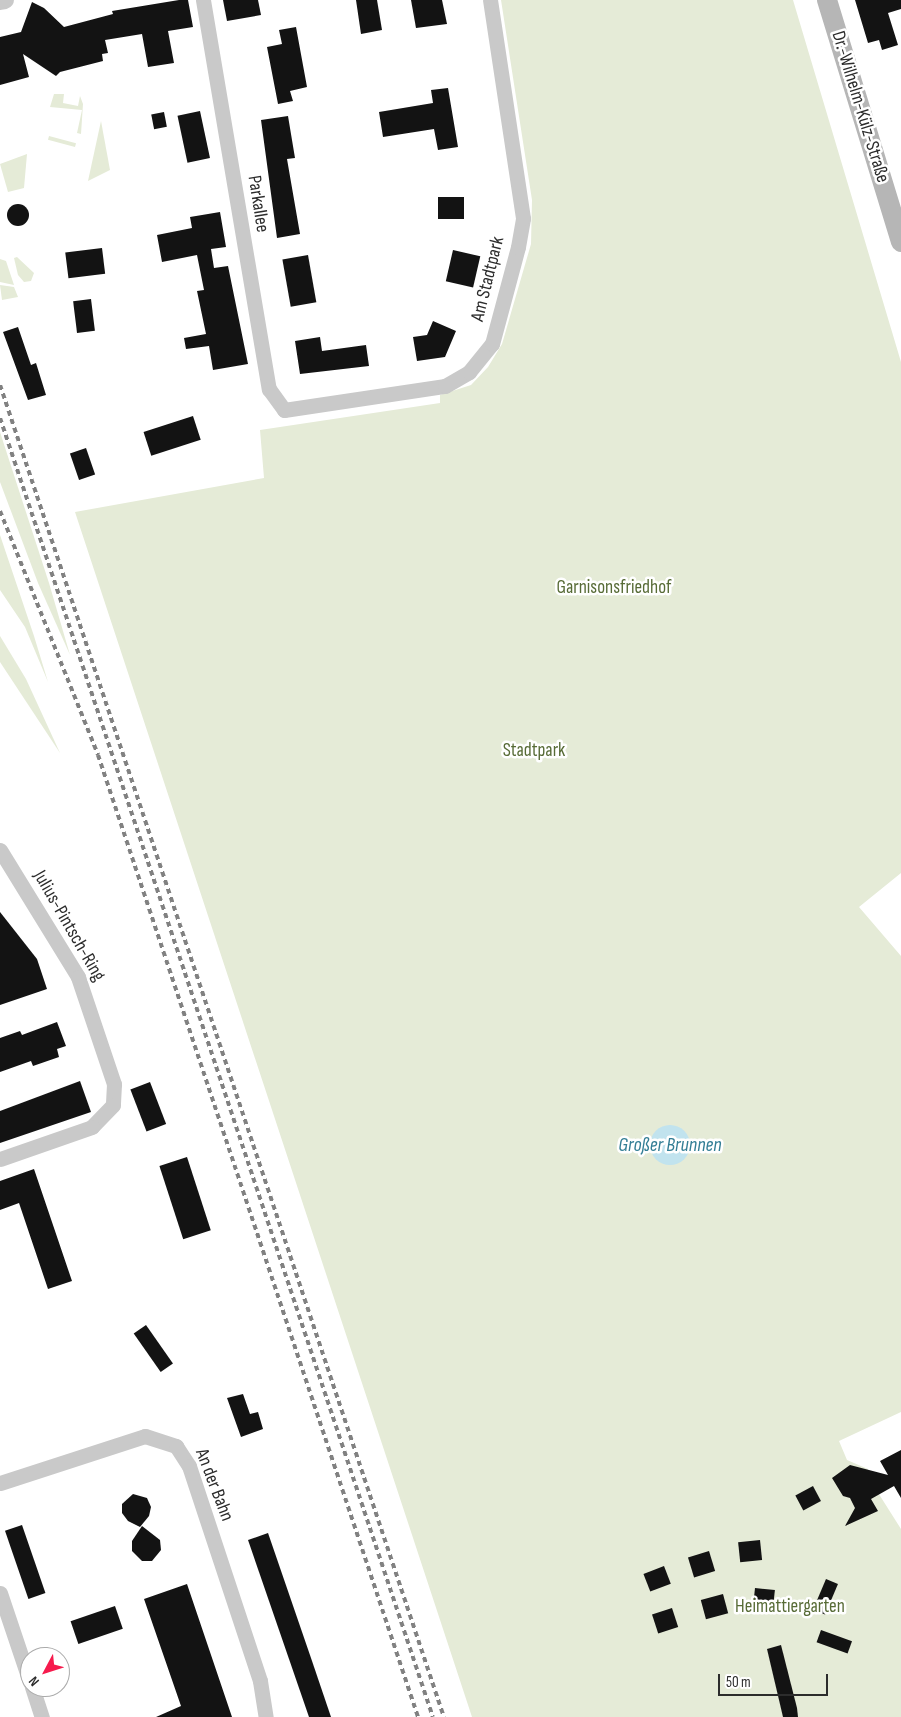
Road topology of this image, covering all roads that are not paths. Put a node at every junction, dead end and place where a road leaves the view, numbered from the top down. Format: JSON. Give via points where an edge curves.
{"nodes":[{"id":1,"x":5,"y":0,"type":"edge"},
{"id":2,"x":203,"y":0,"type":"edge"},
{"id":3,"x":490,"y":0,"type":"edge"},
{"id":4,"x":827,"y":0,"type":"edge"},
{"id":5,"x":0,"y":1,"type":"edge"},
{"id":6,"x":901,"y":242,"type":"edge"},
{"id":7,"x":284,"y":410,"type":"joint"},
{"id":8,"x":0,"y":850,"type":"edge"},
{"id":9,"x":0,"y":1159,"type":"edge"},
{"id":10,"x":0,"y":1483,"type":"edge"},
{"id":11,"x":0,"y":1594,"type":"edge"},
{"id":12,"x":20,"y":1653,"type":"edge"},
{"id":13,"x":35,"y":1697,"type":"edge"},
{"id":14,"x":42,"y":1717,"type":"edge"},
{"id":15,"x":266,"y":1717,"type":"edge"}],
"edges":[{"from":1,"to":5,"type":"street"},
{"from":2,"to":7,"type":"street","name":"Parkallee","via":[[269,389]]},
{"from":3,"to":7,"type":"street","name":"Am Stadtpark","via":[[522,218],[518,247],[492,344],[470,372],[445,386]]},
{"from":4,"to":6,"type":"main road","name":"Dr.-Wilhelm-Külz-Straße"},
{"from":8,"to":9,"type":"street","name":"Julius-Pintsch-Ring","via":[[78,977],[114,1084],[112,1105],[92,1127]]},
{"from":10,"to":15,"type":"street","name":"An der Bahn","via":[[144,1436],[176,1446],[189,1466],[260,1681]]},
{"from":11,"to":12,"type":"street"},
{"from":13,"to":14,"type":"street"}]}
